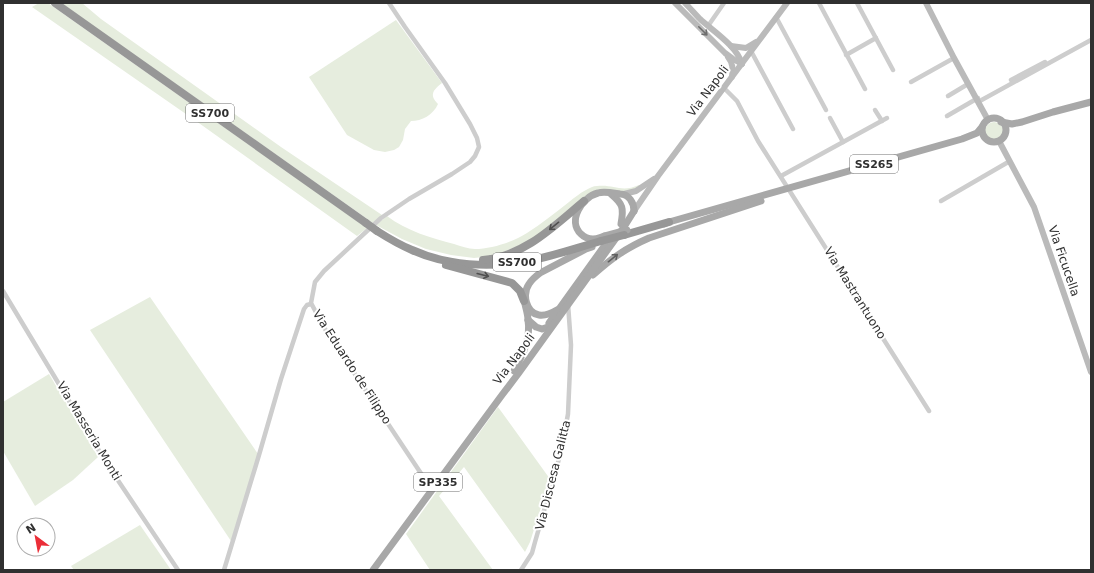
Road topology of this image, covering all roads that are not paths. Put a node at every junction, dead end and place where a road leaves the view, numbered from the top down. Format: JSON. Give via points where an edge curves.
{"nodes":[{"id":1,"x":55,"y":3,"type":"edge"},
{"id":2,"x":389,"y":3,"type":"edge"},
{"id":3,"x":675,"y":3,"type":"edge"},
{"id":4,"x":685,"y":3,"type":"edge"},
{"id":5,"x":724,"y":3,"type":"edge"},
{"id":6,"x":787,"y":3,"type":"edge"},
{"id":7,"x":819,"y":3,"type":"edge"},
{"id":8,"x":857,"y":3,"type":"edge"},
{"id":9,"x":926,"y":3,"type":"edge"},
{"id":10,"x":776,"y":17,"type":"junction"},
{"id":11,"x":708,"y":26,"type":"junction"},
{"id":12,"x":876,"y":38,"type":"junction"},
{"id":13,"x":1091,"y":40,"type":"edge"},
{"id":14,"x":759,"y":41,"type":"junction"},
{"id":15,"x":730,"y":46,"type":"junction"},
{"id":16,"x":751,"y":51,"type":"junction"},
{"id":17,"x":725,"y":53,"type":"junction"},
{"id":18,"x":846,"y":55,"type":"junction"},
{"id":19,"x":954,"y":58,"type":"junction"},
{"id":20,"x":1044,"y":62,"type":"dead end"},
{"id":21,"x":742,"y":64,"type":"junction"},
{"id":22,"x":893,"y":70,"type":"dead end"},
{"id":23,"x":732,"y":76,"type":"junction"},
{"id":24,"x":911,"y":82,"type":"dead end"},
{"id":25,"x":968,"y":84,"type":"junction"},
{"id":26,"x":724,"y":88,"type":"junction"},
{"id":27,"x":865,"y":89,"type":"dead end"},
{"id":28,"x":948,"y":96,"type":"dead end"},
{"id":29,"x":977,"y":101,"type":"junction"},
{"id":30,"x":1091,"y":102,"type":"edge"},
{"id":31,"x":826,"y":110,"type":"dead end"},
{"id":32,"x":875,"y":110,"type":"dead end"},
{"id":33,"x":947,"y":116,"type":"dead end"},
{"id":34,"x":830,"y":118,"type":"dead end"},
{"id":35,"x":887,"y":118,"type":"dead end"},
{"id":36,"x":988,"y":120,"type":"junction"},
{"id":37,"x":882,"y":121,"type":"junction"},
{"id":38,"x":1002,"y":122,"type":"junction"},
{"id":39,"x":1022,"y":122,"type":"junction"},
{"id":40,"x":982,"y":127,"type":"junction"},
{"id":41,"x":793,"y":129,"type":"dead end"},
{"id":42,"x":962,"y":139,"type":"junction"},
{"id":43,"x":986,"y":139,"type":"junction"},
{"id":44,"x":1001,"y":139,"type":"junction"},
{"id":45,"x":843,"y":142,"type":"junction"},
{"id":46,"x":1010,"y":161,"type":"junction"},
{"id":47,"x":658,"y":176,"type":"junction"},
{"id":48,"x":781,"y":176,"type":"junction"},
{"id":49,"x":787,"y":189,"type":"junction"},
{"id":50,"x":611,"y":194,"type":"junction"},
{"id":51,"x":624,"y":194,"type":"junction"},
{"id":52,"x":584,"y":201,"type":"junction"},
{"id":53,"x":941,"y":202,"type":"dead end"},
{"id":54,"x":622,"y":205,"type":"junction"},
{"id":55,"x":634,"y":211,"type":"junction"},
{"id":56,"x":669,"y":222,"type":"joint"},
{"id":57,"x":621,"y":224,"type":"junction"},
{"id":58,"x":601,"y":241,"type":"junction"},
{"id":59,"x":420,"y":253,"type":"junction"},
{"id":60,"x":432,"y":257,"type":"junction"},
{"id":61,"x":584,"y":283,"type":"junction"},
{"id":62,"x":3,"y":291,"type":"edge"},
{"id":63,"x":576,"y":293,"type":"junction"},
{"id":64,"x":524,"y":301,"type":"joint"},
{"id":65,"x":311,"y":304,"type":"junction"},
{"id":66,"x":568,"y":304,"type":"junction"},
{"id":67,"x":559,"y":308,"type":"junction"},
{"id":68,"x":528,"y":320,"type":"junction"},
{"id":69,"x":544,"y":329,"type":"junction"},
{"id":70,"x":514,"y":371,"type":"junction"},
{"id":71,"x":1091,"y":372,"type":"edge"},
{"id":72,"x":502,"y":395,"type":"junction"},
{"id":73,"x":929,"y":411,"type":"dead end"},
{"id":74,"x":432,"y":490,"type":"junction"},
{"id":75,"x":178,"y":570,"type":"edge"},
{"id":76,"x":224,"y":570,"type":"edge"},
{"id":77,"x":373,"y":570,"type":"edge"},
{"id":78,"x":521,"y":570,"type":"edge"}],
"edges":[{"from":1,"to":59,"type":"highway","number":"SS700","bridge":true,"via":[[377,231]]},
{"from":2,"to":65,"type":"street","name":"Via Eduardo de Filippo","via":[[445,83],[470,124],[477,138],[478,147],[470,162],[381,218],[324,271],[315,282]]},
{"from":3,"to":17,"type":"street","one_way":true},
{"from":4,"to":11,"type":"street"},
{"from":5,"to":11,"type":"street"},
{"from":6,"to":10,"type":"street","name":"Via Napoli"},
{"from":7,"to":18,"type":"street"},
{"from":8,"to":12,"type":"street"},
{"from":9,"to":19,"type":"street"},
{"from":10,"to":14,"type":"street","name":"Via Napoli"},
{"from":10,"to":31,"type":"street"},
{"from":11,"to":15,"type":"street"},
{"from":12,"to":18,"type":"street"},
{"from":12,"to":22,"type":"street"},
{"from":13,"to":29,"type":"street"},
{"from":14,"to":15,"type":"street","via":[[746,48]]},
{"from":14,"to":16,"type":"street","name":"Via Napoli"},
{"from":15,"to":21,"type":"street","via":[[738,54]]},
{"from":16,"to":21,"type":"street","name":"Via Napoli"},
{"from":16,"to":41,"type":"street"},
{"from":17,"to":21,"type":"street"},
{"from":17,"to":23,"type":"street","via":[[733,65]]},
{"from":18,"to":27,"type":"street"},
{"from":19,"to":24,"type":"street"},
{"from":19,"to":25,"type":"street"},
{"from":20,"to":29,"type":"street"},
{"from":21,"to":23,"type":"street","name":"Via Napoli"},
{"from":23,"to":26,"type":"street","name":"Via Napoli"},
{"from":25,"to":28,"type":"street"},
{"from":25,"to":29,"type":"street"},
{"from":26,"to":47,"type":"street","name":"Via Napoli"},
{"from":26,"to":48,"type":"street","name":"Via Mastrantuono","via":[[736,101]]},
{"from":29,"to":33,"type":"street"},
{"from":29,"to":36,"type":"street"},
{"from":30,"to":39,"type":"main road"},
{"from":32,"to":37,"type":"street"},
{"from":34,"to":45,"type":"street"},
{"from":35,"to":37,"type":"street"},
{"from":36,"to":38,"type":"main road","via":[[994,118]]},
{"from":36,"to":40,"type":"main road","number":"SS265"},
{"from":37,"to":45,"type":"street"},
{"from":38,"to":39,"type":"main road"},
{"from":38,"to":44,"type":"main road","via":[[1005,134]]},
{"from":39,"to":44,"type":"main road"},
{"from":40,"to":42,"type":"main road","number":"SS265","via":[[977,133]]},
{"from":40,"to":43,"type":"main road","via":[[982,134]]},
{"from":42,"to":43,"type":"main road","number":"SS265"},
{"from":42,"to":49,"type":"main road","number":"SS265"},
{"from":43,"to":44,"type":"main road","number":"SS265","via":[[992,142]]},
{"from":44,"to":46,"type":"street","name":"Via Ficucella"},
{"from":45,"to":48,"type":"street"},
{"from":46,"to":53,"type":"street"},
{"from":46,"to":71,"type":"street","name":"Via Ficucella","via":[[1034,207]]},
{"from":47,"to":51,"type":"street","via":[[636,191]]},
{"from":47,"to":55,"type":"street","name":"Via Napoli"},
{"from":48,"to":49,"type":"street","name":"Via Mastrantuono"},
{"from":49,"to":56,"type":"main road","number":"SS700"},
{"from":61,"to":49,"type":"main road","one_way":true,"via":[[621,252],[636,243],[763,200]]},
{"from":49,"to":73,"type":"street","name":"Via Mastrantuono"},
{"from":50,"to":51,"type":"main road"},
{"from":50,"to":52,"type":"main road","via":[[598,193]]},
{"from":50,"to":54,"type":"main road"},
{"from":51,"to":55,"type":"main road","via":[[633,203]]},
{"from":52,"to":58,"type":"main road","via":[[576,213],[576,227],[584,236]]},
{"from":52,"to":60,"type":"highway","one_way":true,"via":[[534,242],[510,254],[476,260]]},
{"from":54,"to":55,"type":"main road"},
{"from":54,"to":57,"type":"main road"},
{"from":55,"to":57,"type":"main road","name":"Via Napoli"},
{"from":55,"to":61,"type":"main road","name":"Via Napoli"},
{"from":56,"to":58,"type":"highway","number":"SS700","bridge":true},
{"from":57,"to":67,"type":"main road","name":"Via Napoli"},
{"from":58,"to":60,"type":"highway","number":"SS700","via":[[538,259],[502,264],[462,263]]},
{"from":58,"to":67,"type":"main road","via":[[534,277],[528,285],[525,292],[526,300],[534,314],[547,315]]},
{"from":59,"to":60,"type":"highway","number":"SS700"},
{"from":59,"to":64,"type":"highway","one_way":true,"via":[[427,259],[512,283],[520,291]]},
{"from":61,"to":63,"type":"main road","name":"Via Napoli"},
{"from":62,"to":75,"type":"street","name":"Via Masseria Monti","via":[[107,464]]},
{"from":63,"to":66,"type":"main road","name":"Via Napoli"},
{"from":63,"to":69,"type":"main road"},
{"from":64,"to":68,"type":"main road"},
{"from":65,"to":74,"type":"street","name":"Via Eduardo de Filippo"},
{"from":65,"to":76,"type":"street","via":[[304,309],[281,379]]},
{"from":66,"to":72,"type":"main road","name":"Via Napoli"},
{"from":66,"to":78,"type":"street","name":"Via Discesa Galitta","via":[[571,345],[568,414],[561,452],[532,552]]},
{"from":67,"to":69,"type":"main road","name":"Via Napoli"},
{"from":68,"to":69,"type":"main road"},
{"from":68,"to":70,"type":"main road","via":[[525,347]]},
{"from":69,"to":70,"type":"main road","name":"Via Napoli"},
{"from":70,"to":72,"type":"main road","name":"Via Napoli"},
{"from":72,"to":74,"type":"main road","number":"SP335"},
{"from":74,"to":77,"type":"main road","number":"SP335"}]}
